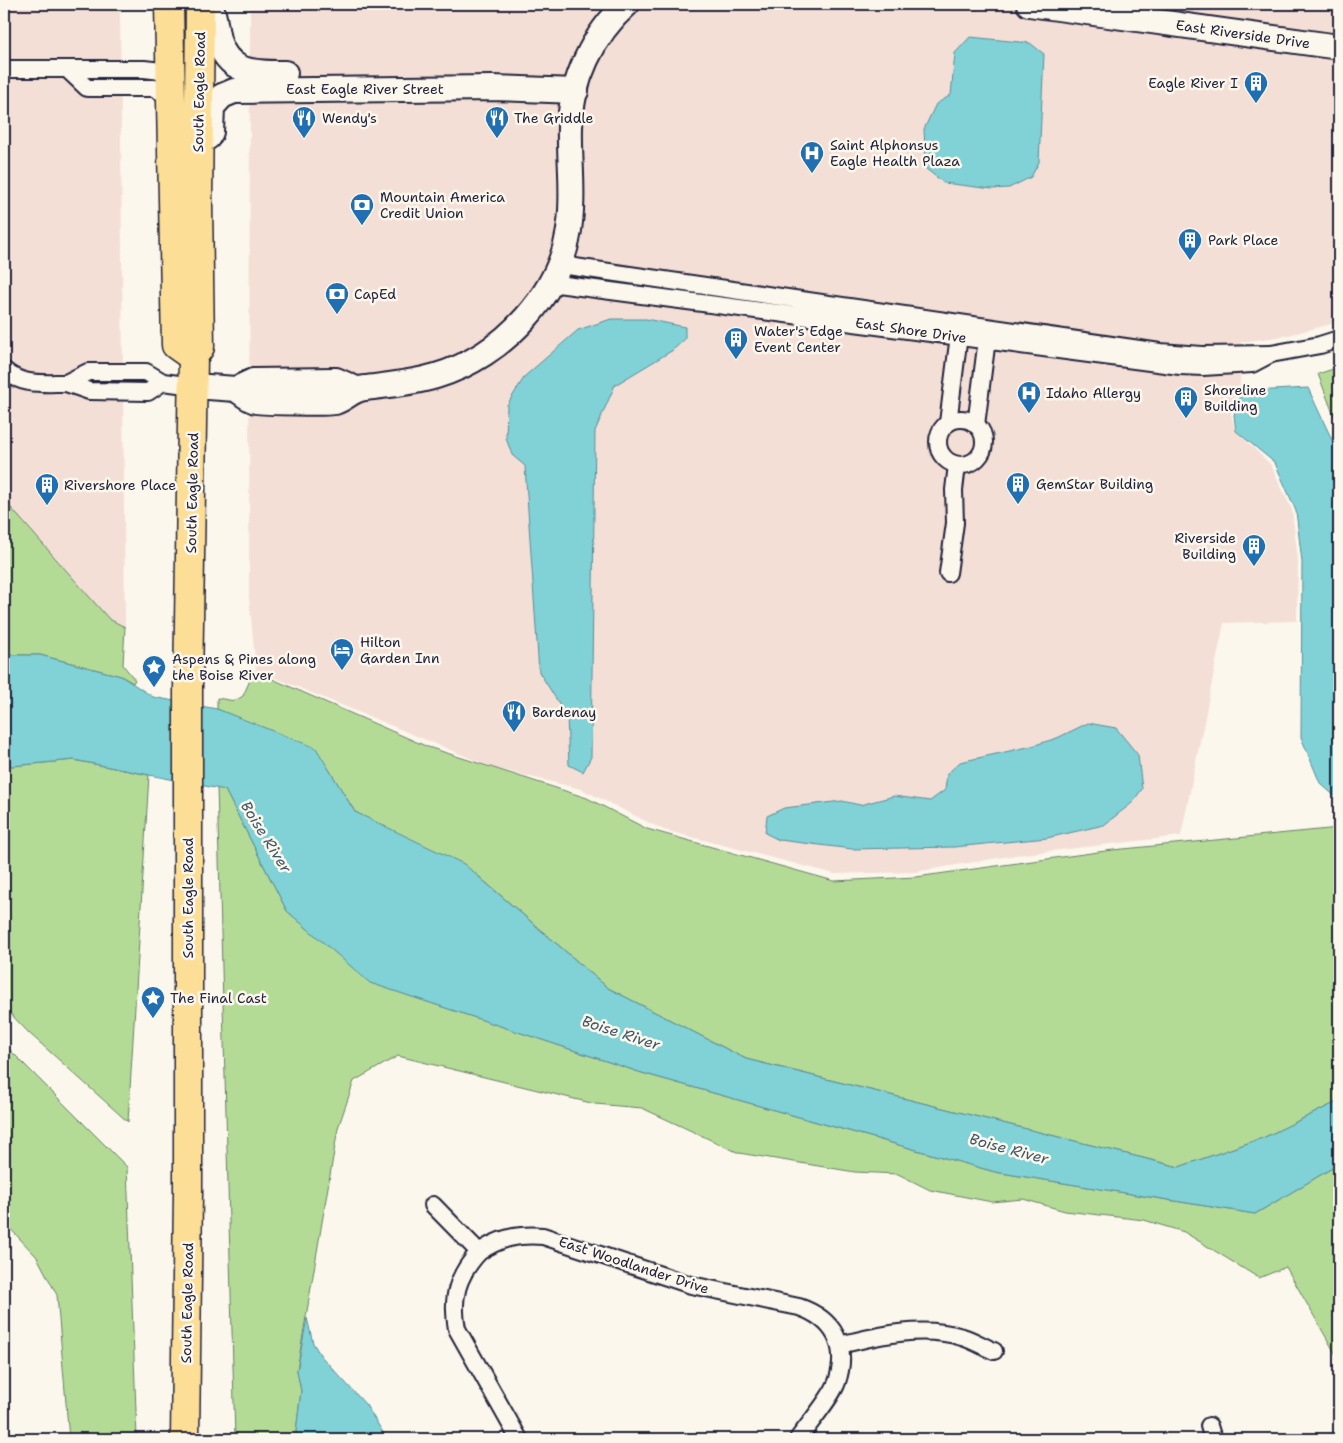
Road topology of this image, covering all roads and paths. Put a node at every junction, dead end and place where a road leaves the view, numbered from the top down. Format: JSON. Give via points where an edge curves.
{"nodes":[{"id":1,"x":170,"y":4,"type":"edge"},
{"id":2,"x":200,"y":4,"type":"edge"},
{"id":3,"x":210,"y":4,"type":"edge"},
{"id":4,"x":627,"y":4,"type":"edge"},
{"id":5,"x":1029,"y":4,"type":"edge"},
{"id":6,"x":1339,"y":47,"type":"edge"},
{"id":7,"x":4,"y":70,"type":"edge"},
{"id":8,"x":68,"y":70,"type":"junction"},
{"id":9,"x":170,"y":72,"type":"junction"},
{"id":10,"x":579,"y":83,"type":"junction"},
{"id":11,"x":171,"y":111,"type":"junction"},
{"id":12,"x":199,"y":161,"type":"junction"},
{"id":13,"x":555,"y":274,"type":"junction"},
{"id":14,"x":959,"y":330,"type":"junction"},
{"id":15,"x":988,"y":334,"type":"junction"},
{"id":16,"x":1339,"y":339,"type":"edge"},
{"id":17,"x":193,"y":358,"type":"junction"},
{"id":18,"x":4,"y":370,"type":"edge"},
{"id":19,"x":194,"y":386,"type":"junction"},
{"id":20,"x":948,"y":423,"type":"junction"},
{"id":21,"x":976,"y":425,"type":"junction"},
{"id":22,"x":957,"y":465,"type":"junction"},
{"id":23,"x":948,"y":573,"type":"dead end"},
{"id":24,"x":433,"y":1206,"type":"dead end"},
{"id":25,"x":478,"y":1252,"type":"junction"},
{"id":26,"x":840,"y":1345,"type":"junction"},
{"id":27,"x":994,"y":1351,"type":"dead end"},
{"id":28,"x":185,"y":1439,"type":"edge"},
{"id":29,"x":519,"y":1439,"type":"edge"},
{"id":30,"x":798,"y":1439,"type":"edge"}],
"edges":[{"from":1,"to":9,"type":"highway","name":"South Eagle Road"},
{"from":2,"to":12,"type":"highway","name":"South Eagle Road"},
{"from":3,"to":10,"type":"street","name":"East Eagle River Street","via":[[223,53],[238,68],[252,73]]},
{"from":4,"to":10,"type":"street","via":[[596,38]]},
{"from":5,"to":6,"type":"street","name":"East Riverside Drive"},
{"from":7,"to":8,"type":"street"},
{"from":8,"to":9,"type":"street"},
{"from":8,"to":11,"type":"street","via":[[87,88],[154,88],[163,93]]},
{"from":9,"to":11,"type":"highway","name":"South Eagle Road"},
{"from":9,"to":12,"type":"highway","via":[[183,87],[184,122]]},
{"from":10,"to":12,"type":"street","name":"East Eagle River Street","via":[[473,88],[234,91],[222,96],[212,106],[211,132]]},
{"from":10,"to":13,"type":"street","via":[[570,126],[570,224]]},
{"from":11,"to":17,"type":"highway","name":"South Eagle Road","via":[[176,345]]},
{"from":12,"to":17,"type":"highway","name":"South Eagle Road","via":[[200,347]]},
{"from":13,"to":14,"type":"street","name":"East Shore Drive"},
{"from":13,"to":19,"type":"street","via":[[518,326],[504,339],[475,360],[435,376],[356,389],[336,380],[253,381],[236,389]]},
{"from":14,"to":15,"type":"street","name":"East Shore Drive"},
{"from":14,"to":20,"type":"street"},
{"from":15,"to":16,"type":"street","name":"East Shore Drive","via":[[1203,367],[1252,364],[1271,354]]},
{"from":15,"to":21,"type":"street"},
{"from":17,"to":19,"type":"highway","name":"South Eagle Road"},
{"from":18,"to":19,"type":"street","via":[[22,382],[66,383],[88,372],[146,372],[163,382]]},
{"from":19,"to":28,"type":"highway","name":"South Eagle Road","via":[[188,689]]},
{"from":20,"to":21,"type":"street","via":[[962,419]]},
{"from":20,"to":22,"type":"street","via":[[939,434],[938,447],[945,460]]},
{"from":21,"to":22,"type":"street","via":[[983,437],[982,452],[972,462]]},
{"from":22,"to":23,"type":"street"},
{"from":24,"to":25,"type":"street"},
{"from":25,"to":26,"type":"street","name":"East Woodlander Drive","via":[[509,1236],[543,1236],[690,1285],[815,1312],[829,1323]]},
{"from":25,"to":29,"type":"street","via":[[463,1272],[455,1296],[457,1329]]},
{"from":26,"to":27,"type":"street","via":[[887,1334],[927,1331],[962,1337]]},
{"from":26,"to":30,"type":"street","via":[[837,1384]]}]}
